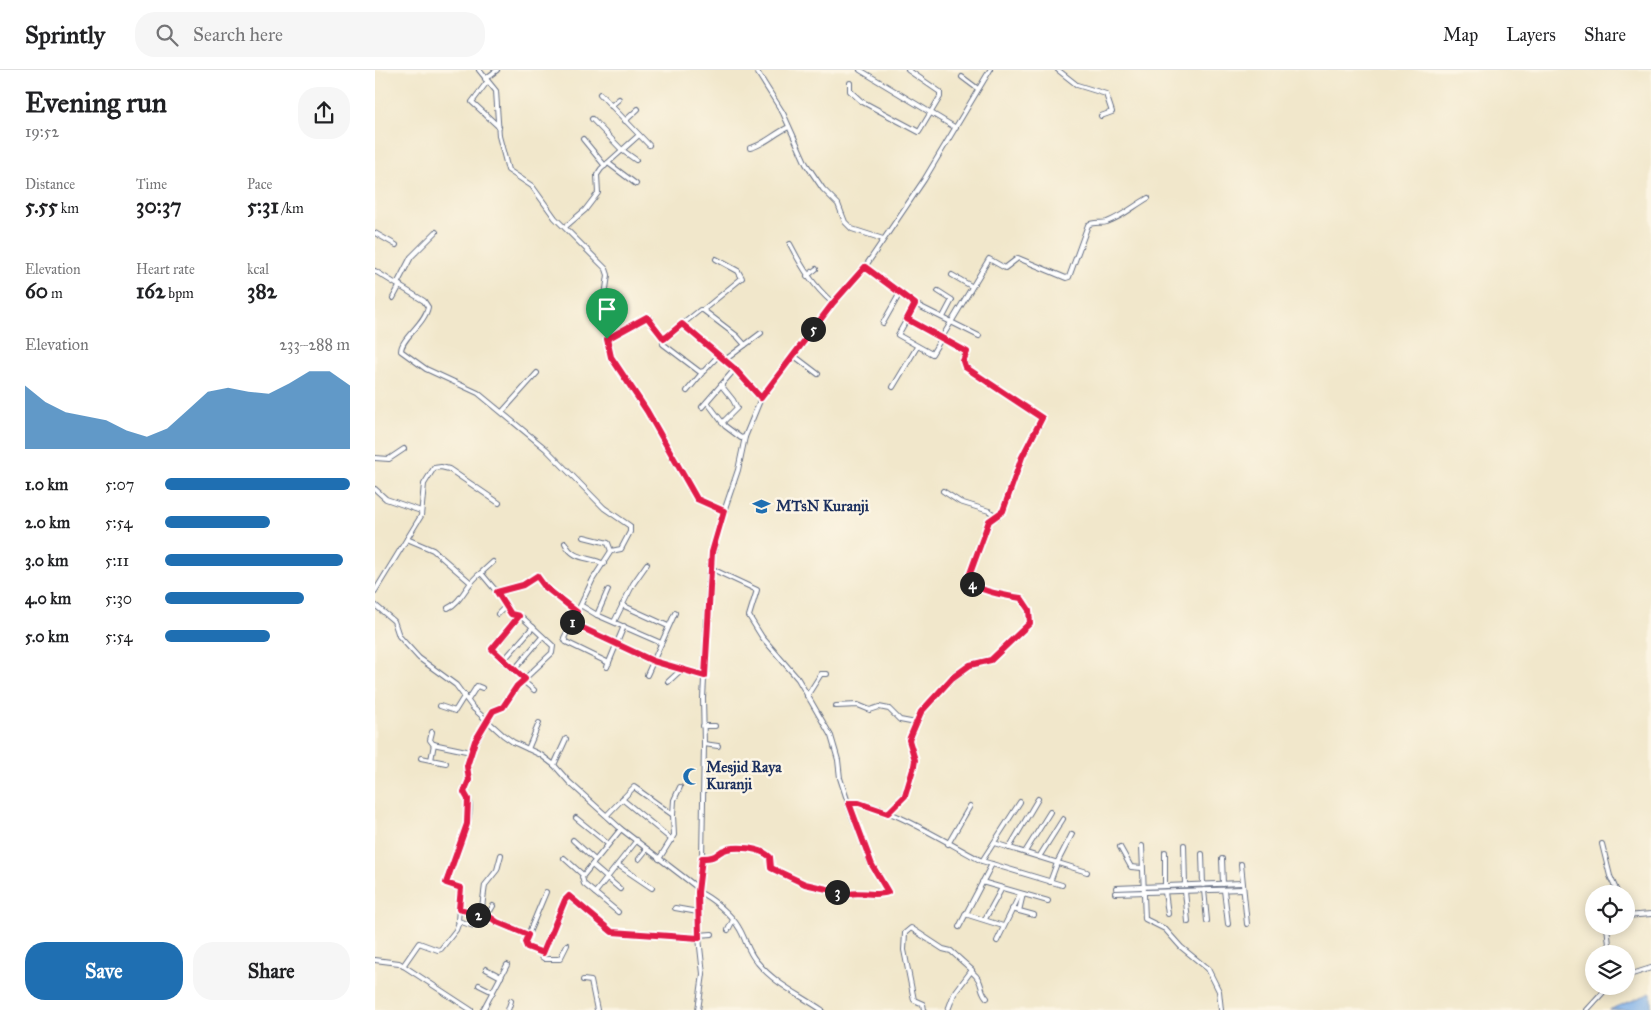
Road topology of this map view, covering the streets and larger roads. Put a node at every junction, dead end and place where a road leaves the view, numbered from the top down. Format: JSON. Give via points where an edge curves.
{"nodes":[{"id":1,"x":479,"y":70,"type":"edge"},
{"id":2,"x":497,"y":70,"type":"edge"},
{"id":3,"x":756,"y":70,"type":"edge"},
{"id":4,"x":860,"y":70,"type":"edge"},
{"id":5,"x":908,"y":70,"type":"edge"},
{"id":6,"x":990,"y":70,"type":"edge"},
{"id":7,"x":1058,"y":70,"type":"edge"},
{"id":8,"x":961,"y":77,"type":"dead end"},
{"id":9,"x":486,"y":81,"type":"junction"},
{"id":10,"x":850,"y":83,"type":"dead end"},
{"id":11,"x":978,"y":89,"type":"junction"},
{"id":12,"x":600,"y":94,"type":"dead end"},
{"id":13,"x":619,"y":98,"type":"dead end"},
{"id":14,"x":611,"y":106,"type":"junction"},
{"id":15,"x":638,"y":109,"type":"dead end"},
{"id":16,"x":931,"y":114,"type":"junction"},
{"id":17,"x":1101,"y":116,"type":"dead end"},
{"id":18,"x":592,"y":119,"type":"dead end"},
{"id":19,"x":625,"y":121,"type":"junction"},
{"id":20,"x":499,"y":127,"type":"junction"},
{"id":21,"x":789,"y":127,"type":"junction"},
{"id":22,"x":956,"y":128,"type":"junction"},
{"id":23,"x":639,"y":134,"type":"junction"},
{"id":24,"x":583,"y":139,"type":"dead end"},
{"id":25,"x":649,"y":145,"type":"dead end"},
{"id":26,"x":750,"y":148,"type":"dead end"},
{"id":27,"x":622,"y":150,"type":"junction"},
{"id":28,"x":637,"y":160,"type":"dead end"},
{"id":29,"x":607,"y":164,"type":"junction"},
{"id":30,"x":636,"y":184,"type":"dead end"},
{"id":31,"x":1148,"y":198,"type":"dead end"},
{"id":32,"x":565,"y":227,"type":"junction"},
{"id":33,"x":437,"y":232,"type":"dead end"},
{"id":34,"x":375,"y":233,"type":"edge"},
{"id":35,"x":883,"y":239,"type":"junction"},
{"id":36,"x":790,"y":244,"type":"dead end"},
{"id":37,"x":396,"y":245,"type":"dead end"},
{"id":38,"x":716,"y":259,"type":"dead end"},
{"id":39,"x":865,"y":267,"type":"junction"},
{"id":40,"x":816,"y":269,"type":"dead end"},
{"id":41,"x":375,"y":271,"type":"edge"},
{"id":42,"x":952,"y":275,"type":"dead end"},
{"id":43,"x":807,"y":276,"type":"junction"},
{"id":44,"x":398,"y":284,"type":"junction"},
{"id":45,"x":971,"y":286,"type":"junction"},
{"id":46,"x":938,"y":291,"type":"dead end"},
{"id":47,"x":900,"y":292,"type":"junction"},
{"id":48,"x":393,"y":298,"type":"dead end"},
{"id":49,"x":952,"y":300,"type":"junction"},
{"id":50,"x":833,"y":303,"type":"junction"},
{"id":51,"x":961,"y":303,"type":"junction"},
{"id":52,"x":915,"y":304,"type":"junction"},
{"id":53,"x":703,"y":310,"type":"junction"},
{"id":54,"x":943,"y":317,"type":"junction"},
{"id":55,"x":907,"y":319,"type":"junction"},
{"id":56,"x":951,"y":322,"type":"junction"},
{"id":57,"x":682,"y":324,"type":"junction"},
{"id":58,"x":883,"y":324,"type":"dead end"},
{"id":59,"x":761,"y":333,"type":"dead end"},
{"id":60,"x":979,"y":336,"type":"dead end"},
{"id":61,"x":941,"y":338,"type":"junction"},
{"id":62,"x":607,"y":339,"type":"junction"},
{"id":63,"x":664,"y":339,"type":"junction"},
{"id":64,"x":745,"y":345,"type":"junction"},
{"id":65,"x":917,"y":347,"type":"junction"},
{"id":66,"x":719,"y":355,"type":"junction"},
{"id":67,"x":793,"y":355,"type":"junction"},
{"id":68,"x":725,"y":360,"type":"junction"},
{"id":69,"x":735,"y":369,"type":"junction"},
{"id":70,"x":537,"y":373,"type":"dead end"},
{"id":71,"x":702,"y":373,"type":"junction"},
{"id":72,"x":818,"y":374,"type":"dead end"},
{"id":73,"x":721,"y":385,"type":"junction"},
{"id":74,"x":893,"y":387,"type":"dead end"},
{"id":75,"x":687,"y":391,"type":"dead end"},
{"id":76,"x":761,"y":398,"type":"junction"},
{"id":77,"x":707,"y":402,"type":"junction"},
{"id":78,"x":702,"y":407,"type":"dead end"},
{"id":79,"x":502,"y":412,"type":"junction"},
{"id":80,"x":722,"y":423,"type":"junction"},
{"id":81,"x":745,"y":438,"type":"junction"},
{"id":82,"x":404,"y":450,"type":"dead end"},
{"id":83,"x":375,"y":458,"type":"edge"},
{"id":84,"x":375,"y":490,"type":"edge"},
{"id":85,"x":943,"y":492,"type":"dead end"},
{"id":86,"x":499,"y":503,"type":"dead end"},
{"id":87,"x":421,"y":511,"type":"junction"},
{"id":88,"x":724,"y":511,"type":"junction"},
{"id":89,"x":997,"y":517,"type":"junction"},
{"id":90,"x":584,"y":537,"type":"dead end"},
{"id":91,"x":407,"y":539,"type":"junction"},
{"id":92,"x":565,"y":543,"type":"dead end"},
{"id":93,"x":611,"y":551,"type":"junction"},
{"id":94,"x":493,"y":562,"type":"dead end"},
{"id":95,"x":604,"y":564,"type":"junction"},
{"id":96,"x":647,"y":564,"type":"dead end"},
{"id":97,"x":710,"y":568,"type":"junction"},
{"id":98,"x":481,"y":573,"type":"junction"},
{"id":99,"x":470,"y":582,"type":"junction"},
{"id":100,"x":608,"y":590,"type":"dead end"},
{"id":101,"x":375,"y":591,"type":"edge"},
{"id":102,"x":497,"y":592,"type":"junction"},
{"id":103,"x":622,"y":604,"type":"junction"},
{"id":104,"x":375,"y":605,"type":"edge"},
{"id":105,"x":506,"y":606,"type":"junction"},
{"id":106,"x":581,"y":606,"type":"junction"},
{"id":107,"x":448,"y":608,"type":"dead end"},
{"id":108,"x":577,"y":612,"type":"junction"},
{"id":109,"x":675,"y":613,"type":"dead end"},
{"id":110,"x":498,"y":614,"type":"dead end"},
{"id":111,"x":597,"y":615,"type":"junction"},
{"id":112,"x":519,"y":616,"type":"junction"},
{"id":113,"x":614,"y":622,"type":"junction"},
{"id":114,"x":572,"y":623,"type":"junction"},
{"id":115,"x":533,"y":626,"type":"junction"},
{"id":116,"x":625,"y":626,"type":"junction"},
{"id":117,"x":669,"y":626,"type":"junction"},
{"id":118,"x":543,"y":637,"type":"junction"},
{"id":119,"x":661,"y":643,"type":"junction"},
{"id":120,"x":617,"y":645,"type":"junction"},
{"id":121,"x":503,"y":661,"type":"junction"},
{"id":122,"x":653,"y":661,"type":"junction"},
{"id":123,"x":682,"y":669,"type":"junction"},
{"id":124,"x":514,"y":670,"type":"junction"},
{"id":125,"x":827,"y":674,"type":"dead end"},
{"id":126,"x":647,"y":675,"type":"dead end"},
{"id":127,"x":705,"y":676,"type":"junction"},
{"id":128,"x":524,"y":680,"type":"junction"},
{"id":129,"x":668,"y":682,"type":"dead end"},
{"id":130,"x":483,"y":688,"type":"dead end"},
{"id":131,"x":534,"y":690,"type":"dead end"},
{"id":132,"x":465,"y":695,"type":"junction"},
{"id":133,"x":807,"y":696,"type":"junction"},
{"id":134,"x":468,"y":700,"type":"junction"},
{"id":135,"x":440,"y":706,"type":"dead end"},
{"id":136,"x":836,"y":706,"type":"dead end"},
{"id":137,"x":487,"y":720,"type":"junction"},
{"id":138,"x":915,"y":723,"type":"junction"},
{"id":139,"x":539,"y":724,"type":"dead end"},
{"id":140,"x":703,"y":726,"type":"junction"},
{"id":141,"x":715,"y":726,"type":"dead end"},
{"id":142,"x":432,"y":732,"type":"dead end"},
{"id":143,"x":566,"y":739,"type":"dead end"},
{"id":144,"x":434,"y":744,"type":"junction"},
{"id":145,"x":704,"y":744,"type":"junction"},
{"id":146,"x":717,"y":746,"type":"dead end"},
{"id":147,"x":528,"y":748,"type":"junction"},
{"id":148,"x":471,"y":752,"type":"junction"},
{"id":149,"x":421,"y":758,"type":"dead end"},
{"id":150,"x":431,"y":760,"type":"junction"},
{"id":151,"x":446,"y":763,"type":"dead end"},
{"id":152,"x":554,"y":765,"type":"junction"},
{"id":153,"x":680,"y":787,"type":"dead end"},
{"id":154,"x":622,"y":799,"type":"junction"},
{"id":155,"x":1038,"y":799,"type":"dead end"},
{"id":156,"x":1020,"y":802,"type":"dead end"},
{"id":157,"x":849,"y":803,"type":"junction"},
{"id":158,"x":970,"y":806,"type":"dead end"},
{"id":159,"x":1050,"y":812,"type":"dead end"},
{"id":160,"x":888,"y":813,"type":"junction"},
{"id":161,"x":673,"y":815,"type":"junction"},
{"id":162,"x":607,"y":816,"type":"junction"},
{"id":163,"x":576,"y":818,"type":"dead end"},
{"id":164,"x":1063,"y":818,"type":"dead end"},
{"id":165,"x":621,"y":829,"type":"junction"},
{"id":166,"x":1072,"y":834,"type":"dead end"},
{"id":167,"x":573,"y":840,"type":"dead end"},
{"id":168,"x":637,"y":840,"type":"junction"},
{"id":169,"x":672,"y":840,"type":"junction"},
{"id":170,"x":994,"y":843,"type":"junction"},
{"id":171,"x":608,"y":844,"type":"junction"},
{"id":172,"x":948,"y":844,"type":"junction"},
{"id":173,"x":1602,"y":844,"type":"dead end"},
{"id":174,"x":1142,"y":846,"type":"dead end"},
{"id":175,"x":1184,"y":846,"type":"dead end"},
{"id":176,"x":1120,"y":847,"type":"dead end"},
{"id":177,"x":647,"y":848,"type":"junction"},
{"id":178,"x":1009,"y":848,"type":"junction"},
{"id":179,"x":1025,"y":852,"type":"junction"},
{"id":180,"x":1165,"y":852,"type":"dead end"},
{"id":181,"x":1202,"y":854,"type":"dead end"},
{"id":182,"x":501,"y":855,"type":"dead end"},
{"id":183,"x":1039,"y":857,"type":"junction"},
{"id":184,"x":565,"y":858,"type":"dead end"},
{"id":185,"x":702,"y":858,"type":"junction"},
{"id":186,"x":639,"y":859,"type":"dead end"},
{"id":187,"x":659,"y":859,"type":"junction"},
{"id":188,"x":1222,"y":859,"type":"dead end"},
{"id":189,"x":595,"y":860,"type":"junction"},
{"id":190,"x":982,"y":861,"type":"junction"},
{"id":191,"x":1057,"y":863,"type":"junction"},
{"id":192,"x":592,"y":864,"type":"junction"},
{"id":193,"x":992,"y":864,"type":"junction"},
{"id":194,"x":1241,"y":864,"type":"dead end"},
{"id":195,"x":618,"y":865,"type":"junction"},
{"id":196,"x":1142,"y":868,"type":"junction"},
{"id":197,"x":1087,"y":872,"type":"dead end"},
{"id":198,"x":583,"y":875,"type":"junction"},
{"id":199,"x":608,"y":878,"type":"junction"},
{"id":200,"x":982,"y":882,"type":"junction"},
{"id":201,"x":1050,"y":882,"type":"junction"},
{"id":202,"x":1223,"y":884,"type":"junction"},
{"id":203,"x":1242,"y":884,"type":"junction"},
{"id":204,"x":1062,"y":885,"type":"dead end"},
{"id":205,"x":1185,"y":885,"type":"junction"},
{"id":206,"x":1203,"y":885,"type":"junction"},
{"id":207,"x":1614,"y":885,"type":"edge"},
{"id":208,"x":1165,"y":886,"type":"junction"},
{"id":209,"x":1142,"y":887,"type":"junction"},
{"id":210,"x":652,"y":888,"type":"dead end"},
{"id":211,"x":1002,"y":888,"type":"junction"},
{"id":212,"x":1116,"y":888,"type":"dead end"},
{"id":213,"x":620,"y":889,"type":"dead end"},
{"id":214,"x":1243,"y":889,"type":"junction"},
{"id":215,"x":698,"y":890,"type":"junction"},
{"id":216,"x":1204,"y":890,"type":"junction"},
{"id":217,"x":1224,"y":890,"type":"junction"},
{"id":218,"x":1185,"y":891,"type":"junction"},
{"id":219,"x":546,"y":892,"type":"dead end"},
{"id":220,"x":1143,"y":892,"type":"junction"},
{"id":221,"x":1165,"y":892,"type":"junction"},
{"id":222,"x":595,"y":893,"type":"junction"},
{"id":223,"x":1115,"y":893,"type":"dead end"},
{"id":224,"x":1022,"y":894,"type":"junction"},
{"id":225,"x":1048,"y":901,"type":"dead end"},
{"id":226,"x":493,"y":906,"type":"dead end"},
{"id":227,"x":675,"y":908,"type":"dead end"},
{"id":228,"x":459,"y":909,"type":"junction"},
{"id":229,"x":1012,"y":909,"type":"junction"},
{"id":230,"x":1019,"y":911,"type":"junction"},
{"id":231,"x":618,"y":912,"type":"dead end"},
{"id":232,"x":698,"y":912,"type":"junction"},
{"id":233,"x":965,"y":914,"type":"junction"},
{"id":234,"x":1168,"y":914,"type":"dead end"},
{"id":235,"x":1651,"y":914,"type":"edge"},
{"id":236,"x":481,"y":915,"type":"junction"},
{"id":237,"x":1034,"y":915,"type":"dead end"},
{"id":238,"x":1635,"y":915,"type":"edge"},
{"id":239,"x":487,"y":916,"type":"junction"},
{"id":240,"x":985,"y":919,"type":"junction"},
{"id":241,"x":733,"y":920,"type":"junction"},
{"id":242,"x":1207,"y":921,"type":"dead end"},
{"id":243,"x":459,"y":922,"type":"junction"},
{"id":244,"x":1188,"y":922,"type":"dead end"},
{"id":245,"x":1228,"y":924,"type":"dead end"},
{"id":246,"x":1247,"y":924,"type":"dead end"},
{"id":247,"x":473,"y":926,"type":"dead end"},
{"id":248,"x":1003,"y":926,"type":"junction"},
{"id":249,"x":959,"y":927,"type":"dead end"},
{"id":250,"x":728,"y":930,"type":"dead end"},
{"id":251,"x":712,"y":934,"type":"dead end"},
{"id":252,"x":528,"y":935,"type":"junction"},
{"id":253,"x":699,"y":936,"type":"junction"},
{"id":254,"x":997,"y":941,"type":"dead end"},
{"id":255,"x":567,"y":945,"type":"dead end"},
{"id":256,"x":543,"y":953,"type":"junction"},
{"id":257,"x":375,"y":960,"type":"edge"},
{"id":258,"x":507,"y":965,"type":"dead end"},
{"id":259,"x":403,"y":966,"type":"junction"},
{"id":260,"x":1651,"y":968,"type":"edge"},
{"id":261,"x":486,"y":969,"type":"dead end"},
{"id":262,"x":972,"y":972,"type":"junction"},
{"id":263,"x":1635,"y":973,"type":"edge"},
{"id":264,"x":501,"y":977,"type":"junction"},
{"id":265,"x":583,"y":980,"type":"dead end"},
{"id":266,"x":439,"y":981,"type":"dead end"},
{"id":267,"x":479,"y":985,"type":"dead end"},
{"id":268,"x":437,"y":987,"type":"junction"},
{"id":269,"x":493,"y":992,"type":"junction"},
{"id":270,"x":1601,"y":995,"type":"edge"},
{"id":271,"x":987,"y":998,"type":"dead end"},
{"id":272,"x":511,"y":1000,"type":"dead end"},
{"id":273,"x":457,"y":1002,"type":"junction"},
{"id":274,"x":454,"y":1007,"type":"dead end"},
{"id":275,"x":471,"y":1010,"type":"edge"},
{"id":276,"x":483,"y":1010,"type":"edge"},
{"id":277,"x":508,"y":1010,"type":"edge"},
{"id":278,"x":597,"y":1010,"type":"edge"},
{"id":279,"x":697,"y":1010,"type":"edge"},
{"id":280,"x":822,"y":1010,"type":"edge"},
{"id":281,"x":924,"y":1010,"type":"edge"},
{"id":282,"x":948,"y":1010,"type":"edge"},
{"id":283,"x":1221,"y":1010,"type":"edge"},
{"id":284,"x":1587,"y":1010,"type":"edge"}],
"edges":[{"from":1,"to":9,"type":"street"},
{"from":2,"to":9,"type":"street"},
{"from":3,"to":21,"type":"street"},
{"from":4,"to":16,"type":"street"},
{"from":5,"to":16,"type":"street","via":[[940,92]]},
{"from":6,"to":11,"type":"street"},
{"from":7,"to":17,"type":"street","via":[[1077,85],[1106,94],[1112,112]]},
{"from":8,"to":11,"type":"street"},
{"from":9,"to":20,"type":"street","via":[[495,91]]},
{"from":9,"to":20,"type":"street","via":[[472,102]]},
{"from":10,"to":16,"type":"street","via":[[850,91],[861,101],[919,132]]},
{"from":11,"to":22,"type":"street"},
{"from":12,"to":14,"type":"street"},
{"from":13,"to":14,"type":"street"},
{"from":14,"to":19,"type":"street"},
{"from":15,"to":19,"type":"street"},
{"from":16,"to":22,"type":"street"},
{"from":18,"to":27,"type":"street"},
{"from":19,"to":23,"type":"street"},
{"from":20,"to":32,"type":"street","via":[[509,170],[532,186],[547,210]]},
{"from":21,"to":26,"type":"street"},
{"from":21,"to":35,"type":"street","via":[[806,164],[838,204],[847,225]]},
{"from":22,"to":35,"type":"street","via":[[925,180]]},
{"from":23,"to":25,"type":"street"},
{"from":23,"to":27,"type":"street"},
{"from":24,"to":29,"type":"street"},
{"from":27,"to":28,"type":"street"},
{"from":27,"to":29,"type":"street"},
{"from":29,"to":30,"type":"street"},
{"from":29,"to":32,"type":"street","via":[[597,174],[598,193],[585,210]]},
{"from":31,"to":45,"type":"street","via":[[1129,212],[1106,222],[1088,225],[1069,277],[1018,258],[1005,268],[989,260]]},
{"from":32,"to":62,"type":"street","via":[[606,269]]},
{"from":33,"to":44,"type":"street","via":[[411,257]]},
{"from":34,"to":37,"type":"street"},
{"from":35,"to":39,"type":"street"},
{"from":36,"to":43,"type":"street"},
{"from":38,"to":53,"type":"street","via":[[738,271],[743,278]]},
{"from":39,"to":47,"type":"street"},
{"from":39,"to":50,"type":"street"},
{"from":40,"to":43,"type":"street"},
{"from":41,"to":44,"type":"street"},
{"from":42,"to":45,"type":"street"},
{"from":43,"to":50,"type":"street"},
{"from":44,"to":48,"type":"street"},
{"from":44,"to":79,"type":"street","via":[[428,307],[423,320],[401,351],[426,370],[476,392]]},
{"from":45,"to":51,"type":"street"},
{"from":46,"to":49,"type":"street"},
{"from":47,"to":52,"type":"street"},
{"from":47,"to":58,"type":"street"},
{"from":49,"to":51,"type":"street"},
{"from":49,"to":54,"type":"street"},
{"from":50,"to":67,"type":"street"},
{"from":51,"to":56,"type":"street"},
{"from":52,"to":54,"type":"street"},
{"from":52,"to":55,"type":"street"},
{"from":53,"to":57,"type":"street"},
{"from":53,"to":64,"type":"street"},
{"from":54,"to":56,"type":"street"},
{"from":55,"to":61,"type":"street"},
{"from":55,"to":65,"type":"street","via":[[898,335]]},
{"from":56,"to":60,"type":"street"},
{"from":56,"to":61,"type":"street"},
{"from":57,"to":63,"type":"street"},
{"from":57,"to":66,"type":"street"},
{"from":59,"to":64,"type":"street"},
{"from":61,"to":65,"type":"street","via":[[932,354]]},
{"from":61,"to":89,"type":"street","via":[[968,353],[963,363],[972,372],[1042,418],[1022,457],[1003,511]]},
{"from":62,"to":63,"type":"street","via":[[648,317]]},
{"from":62,"to":88,"type":"street","via":[[611,357],[647,411],[697,499]]},
{"from":63,"to":71,"type":"street","via":[[663,344]]},
{"from":64,"to":68,"type":"street"},
{"from":65,"to":74,"type":"street"},
{"from":66,"to":68,"type":"street"},
{"from":66,"to":71,"type":"street"},
{"from":67,"to":72,"type":"street"},
{"from":67,"to":76,"type":"street"},
{"from":68,"to":69,"type":"street"},
{"from":69,"to":73,"type":"street"},
{"from":69,"to":76,"type":"street"},
{"from":70,"to":79,"type":"street"},
{"from":71,"to":75,"type":"street"},
{"from":73,"to":77,"type":"street"},
{"from":73,"to":80,"type":"street","via":[[737,408]]},
{"from":76,"to":81,"type":"street"},
{"from":77,"to":78,"type":"street"},
{"from":77,"to":80,"type":"street"},
{"from":79,"to":93,"type":"street","via":[[546,449],[604,508],[630,526],[621,549]]},
{"from":80,"to":81,"type":"street","via":[[736,436]]},
{"from":81,"to":88,"type":"street"},
{"from":82,"to":83,"type":"street","via":[[389,459]]},
{"from":84,"to":87,"type":"street","via":[[386,499]]},
{"from":85,"to":89,"type":"street"},
{"from":86,"to":87,"type":"street","via":[[449,469],[438,467],[431,471],[424,484]]},
{"from":87,"to":91,"type":"street"},
{"from":88,"to":97,"type":"street"},
{"from":89,"to":138,"type":"street","via":[[989,521],[968,579],[999,595],[1021,598],[1029,610],[1030,623],[991,660],[970,665],[952,678]]},
{"from":90,"to":93,"type":"street","via":[[609,542]]},
{"from":91,"to":99,"type":"street","via":[[433,550]]},
{"from":91,"to":101,"type":"street"},
{"from":92,"to":95,"type":"street","via":[[577,557],[596,559]]},
{"from":93,"to":95,"type":"street"},
{"from":94,"to":98,"type":"street"},
{"from":95,"to":106,"type":"street"},
{"from":96,"to":103,"type":"street"},
{"from":97,"to":127,"type":"street"},
{"from":97,"to":133,"type":"street","via":[[757,590],[749,611],[751,621],[798,679]]},
{"from":98,"to":99,"type":"street"},
{"from":98,"to":102,"type":"street"},
{"from":99,"to":107,"type":"street"},
{"from":100,"to":111,"type":"street"},
{"from":102,"to":105,"type":"street"},
{"from":102,"to":108,"type":"street","via":[[523,585],[537,576],[545,587]]},
{"from":103,"to":113,"type":"street"},
{"from":103,"to":117,"type":"street"},
{"from":104,"to":132,"type":"street","via":[[394,621],[399,636],[419,658]]},
{"from":105,"to":110,"type":"street"},
{"from":105,"to":112,"type":"street","via":[[512,615]]},
{"from":106,"to":108,"type":"street"},
{"from":106,"to":111,"type":"street"},
{"from":108,"to":114,"type":"street"},
{"from":109,"to":117,"type":"street"},
{"from":111,"to":113,"type":"street"},
{"from":112,"to":115,"type":"street"},
{"from":112,"to":121,"type":"street","via":[[492,648]]},
{"from":113,"to":116,"type":"street"},
{"from":114,"to":120,"type":"street"},
{"from":114,"to":120,"type":"street","via":[[564,638],[566,642],[608,665]]},
{"from":115,"to":118,"type":"street"},
{"from":115,"to":121,"type":"street"},
{"from":116,"to":119,"type":"street"},
{"from":116,"to":120,"type":"street"},
{"from":117,"to":119,"type":"street"},
{"from":118,"to":124,"type":"street"},
{"from":118,"to":128,"type":"street","via":[[553,646],[553,652]]},
{"from":119,"to":122,"type":"street"},
{"from":120,"to":122,"type":"street"},
{"from":121,"to":124,"type":"street"},
{"from":122,"to":123,"type":"street"},
{"from":122,"to":126,"type":"street"},
{"from":123,"to":127,"type":"street"},
{"from":123,"to":129,"type":"street"},
{"from":124,"to":128,"type":"street"},
{"from":125,"to":133,"type":"street","via":[[821,674]]},
{"from":127,"to":140,"type":"street"},
{"from":128,"to":131,"type":"street"},
{"from":128,"to":137,"type":"street","via":[[503,707],[495,710]]},
{"from":130,"to":134,"type":"street","via":[[477,686]]},
{"from":132,"to":134,"type":"street"},
{"from":132,"to":135,"type":"street","via":[[455,711]]},
{"from":133,"to":157,"type":"street","via":[[834,743],[840,778]]},
{"from":134,"to":137,"type":"street"},
{"from":136,"to":138,"type":"street","via":[[858,705],[870,710],[880,707],[893,711],[900,720]]},
{"from":137,"to":147,"type":"street","via":[[508,739]]},
{"from":137,"to":148,"type":"street"},
{"from":138,"to":160,"type":"street","via":[[909,740],[915,760],[905,796]]},
{"from":139,"to":147,"type":"street"},
{"from":140,"to":141,"type":"street"},
{"from":140,"to":145,"type":"street"},
{"from":142,"to":144,"type":"street","via":[[430,740]]},
{"from":143,"to":152,"type":"street"},
{"from":144,"to":148,"type":"street"},
{"from":144,"to":150,"type":"street"},
{"from":145,"to":146,"type":"street"},
{"from":145,"to":185,"type":"street"},
{"from":147,"to":152,"type":"street"},
{"from":148,"to":228,"type":"street","via":[[467,768],[469,780],[464,792],[468,799],[467,824],[446,883],[461,888]]},
{"from":149,"to":150,"type":"street"},
{"from":150,"to":151,"type":"street"},
{"from":152,"to":162,"type":"street"},
{"from":153,"to":161,"type":"street","via":[[674,800]]},
{"from":154,"to":161,"type":"street","via":[[634,787]]},
{"from":154,"to":162,"type":"street"},
{"from":154,"to":169,"type":"street"},
{"from":155,"to":178,"type":"street"},
{"from":156,"to":170,"type":"street"},
{"from":157,"to":160,"type":"street"},
{"from":157,"to":185,"type":"street","via":[[872,865],[888,891],[885,893],[846,894],[805,884],[771,868],[770,857],[759,851],[729,848],[715,858]]},
{"from":158,"to":172,"type":"street"},
{"from":159,"to":179,"type":"street"},
{"from":160,"to":172,"type":"street"},
{"from":161,"to":169,"type":"street"},
{"from":162,"to":165,"type":"street"},
{"from":163,"to":171,"type":"street"},
{"from":164,"to":183,"type":"street"},
{"from":165,"to":168,"type":"street"},
{"from":165,"to":171,"type":"street"},
{"from":166,"to":191,"type":"street"},
{"from":167,"to":189,"type":"street"},
{"from":168,"to":177,"type":"street"},
{"from":168,"to":195,"type":"street"},
{"from":169,"to":187,"type":"street"},
{"from":170,"to":178,"type":"street"},
{"from":170,"to":190,"type":"street"},
{"from":171,"to":189,"type":"street"},
{"from":172,"to":190,"type":"street"},
{"from":173,"to":207,"type":"street"},
{"from":174,"to":196,"type":"street"},
{"from":175,"to":205,"type":"street"},
{"from":176,"to":196,"type":"street","via":[[1131,867]]},
{"from":177,"to":186,"type":"street"},
{"from":177,"to":187,"type":"street"},
{"from":178,"to":179,"type":"street"},
{"from":179,"to":183,"type":"street"},
{"from":180,"to":208,"type":"street"},
{"from":181,"to":206,"type":"street"},
{"from":182,"to":236,"type":"street","via":[[497,870],[485,885]]},
{"from":183,"to":191,"type":"street"},
{"from":184,"to":198,"type":"street"},
{"from":185,"to":215,"type":"street"},
{"from":187,"to":215,"type":"street"},
{"from":188,"to":202,"type":"street"},
{"from":189,"to":192,"type":"street"},
{"from":190,"to":193,"type":"street"},
{"from":191,"to":197,"type":"street"},
{"from":191,"to":201,"type":"street"},
{"from":192,"to":198,"type":"street"},
{"from":192,"to":199,"type":"street"},
{"from":193,"to":200,"type":"street"},
{"from":193,"to":201,"type":"street"},
{"from":194,"to":203,"type":"street"},
{"from":195,"to":199,"type":"street"},
{"from":195,"to":210,"type":"street"},
{"from":196,"to":209,"type":"street"},
{"from":198,"to":222,"type":"street","via":[[583,882]]},
{"from":199,"to":213,"type":"street"},
{"from":199,"to":222,"type":"street"},
{"from":200,"to":211,"type":"street"},
{"from":200,"to":233,"type":"street"},
{"from":201,"to":204,"type":"street"},
{"from":202,"to":203,"type":"street"},
{"from":202,"to":206,"type":"street"},
{"from":203,"to":214,"type":"street"},
{"from":205,"to":206,"type":"street"},
{"from":205,"to":208,"type":"street"},
{"from":208,"to":209,"type":"street"},
{"from":209,"to":212,"type":"street"},
{"from":209,"to":220,"type":"street"},
{"from":211,"to":224,"type":"street"},
{"from":211,"to":240,"type":"street"},
{"from":214,"to":217,"type":"street"},
{"from":214,"to":246,"type":"street"},
{"from":215,"to":232,"type":"street"},
{"from":215,"to":241,"type":"street"},
{"from":216,"to":217,"type":"street"},
{"from":216,"to":218,"type":"street"},
{"from":216,"to":242,"type":"street"},
{"from":217,"to":245,"type":"street"},
{"from":218,"to":221,"type":"street"},
{"from":218,"to":244,"type":"street"},
{"from":219,"to":252,"type":"street"},
{"from":220,"to":221,"type":"street"},
{"from":220,"to":223,"type":"street"},
{"from":220,"to":283,"type":"street","via":[[1145,919],[1165,929],[1208,969],[1219,991]]},
{"from":221,"to":234,"type":"street"},
{"from":222,"to":231,"type":"street"},
{"from":224,"to":225,"type":"street"},
{"from":224,"to":229,"type":"street"},
{"from":224,"to":230,"type":"street"},
{"from":226,"to":239,"type":"street"},
{"from":227,"to":232,"type":"street"},
{"from":228,"to":236,"type":"street"},
{"from":228,"to":243,"type":"street"},
{"from":229,"to":230,"type":"street"},
{"from":229,"to":248,"type":"street"},
{"from":230,"to":237,"type":"street"},
{"from":232,"to":253,"type":"street"},
{"from":233,"to":240,"type":"street"},
{"from":233,"to":249,"type":"street"},
{"from":235,"to":238,"type":"street"},
{"from":236,"to":239,"type":"street"},
{"from":239,"to":252,"type":"street"},
{"from":240,"to":248,"type":"street"},
{"from":241,"to":250,"type":"street"},
{"from":241,"to":280,"type":"street","via":[[748,951],[767,972],[780,985]]},
{"from":243,"to":247,"type":"street"},
{"from":243,"to":259,"type":"street","via":[[441,949],[419,943]]},
{"from":248,"to":254,"type":"street"},
{"from":251,"to":253,"type":"street"},
{"from":252,"to":256,"type":"street","via":[[526,946]]},
{"from":253,"to":256,"type":"street","via":[[612,932],[569,896]]},
{"from":253,"to":279,"type":"street","via":[[703,974]]},
{"from":255,"to":256,"type":"street","via":[[559,959],[544,959]]},
{"from":257,"to":259,"type":"street","via":[[395,961]]},
{"from":258,"to":264,"type":"street"},
{"from":259,"to":268,"type":"street"},
{"from":260,"to":263,"type":"street"},
{"from":261,"to":264,"type":"street"},
{"from":262,"to":271,"type":"street","via":[[981,981]]},
{"from":262,"to":281,"type":"street","via":[[951,951],[913,928],[907,930],[904,947],[914,1000],[923,1004]]},
{"from":262,"to":282,"type":"street","via":[[954,994]]},
{"from":264,"to":269,"type":"street"},
{"from":265,"to":278,"type":"street","via":[[591,981]]},
{"from":266,"to":268,"type":"street"},
{"from":267,"to":269,"type":"street"},
{"from":268,"to":273,"type":"street"},
{"from":269,"to":276,"type":"street"},
{"from":270,"to":284,"type":"street"},
{"from":272,"to":277,"type":"street"},
{"from":273,"to":274,"type":"street"},
{"from":273,"to":275,"type":"street"}]}
